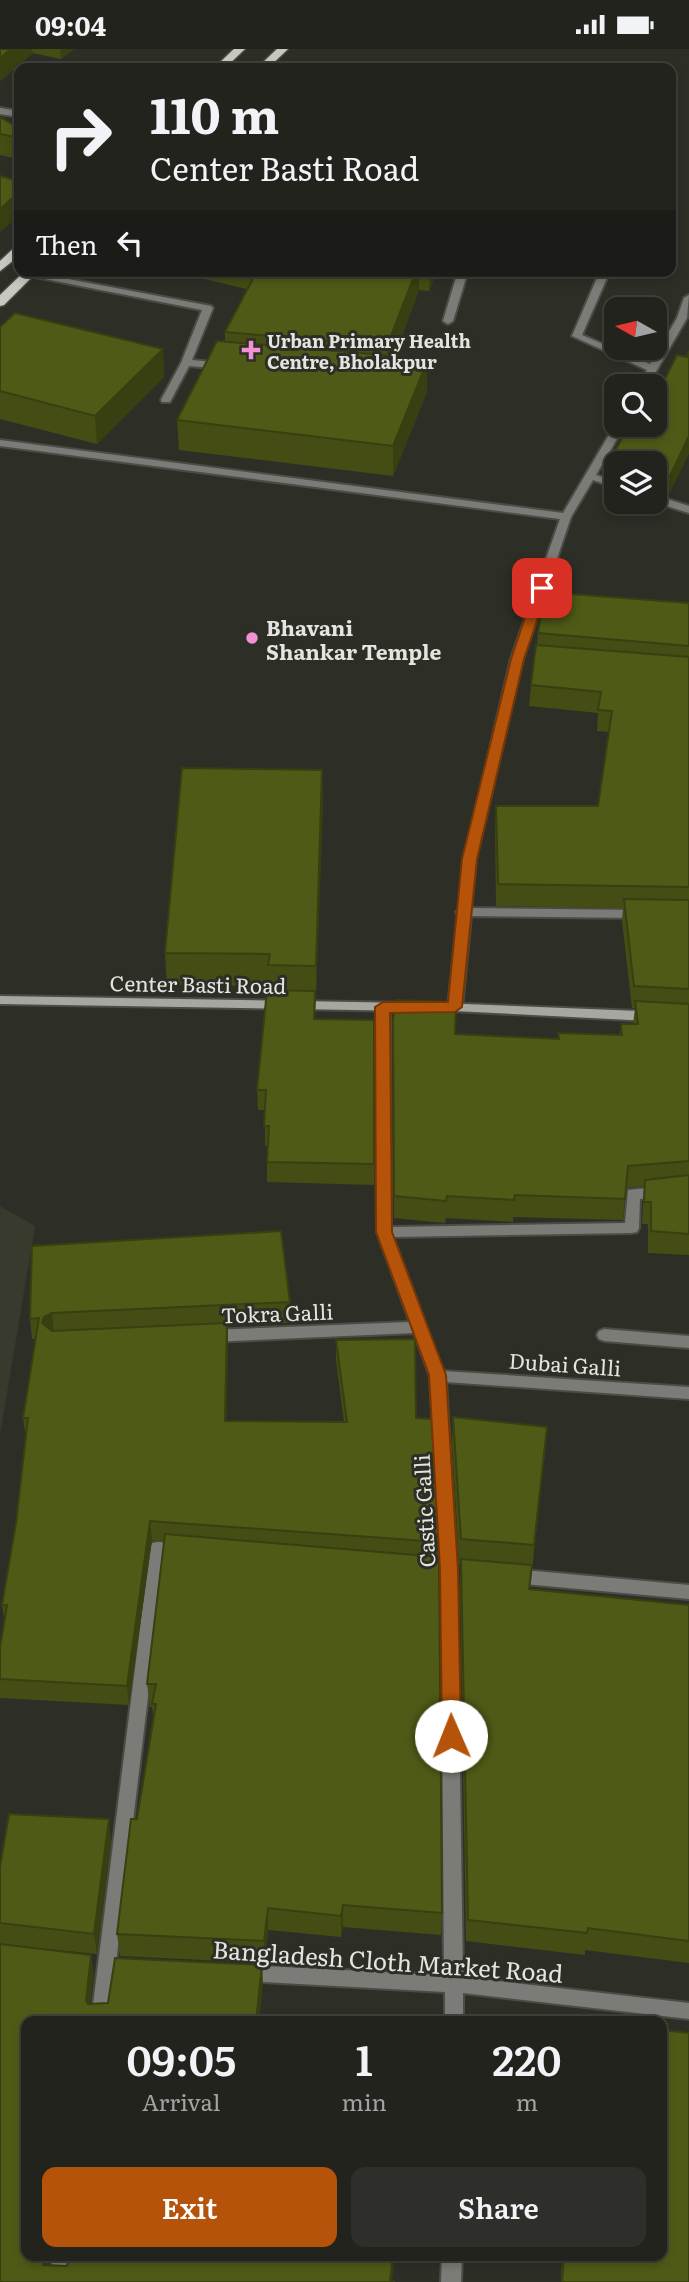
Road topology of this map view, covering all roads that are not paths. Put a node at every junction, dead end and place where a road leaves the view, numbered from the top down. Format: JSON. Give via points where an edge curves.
{"nodes":[{"id":1,"x":240,"y":49,"type":"edge"},
{"id":2,"x":283,"y":49,"type":"edge"},
{"id":3,"x":225,"y":63,"type":"edge"},
{"id":4,"x":267,"y":63,"type":"edge"},
{"id":5,"x":14,"y":254,"type":"edge"},
{"id":6,"x":0,"y":267,"type":"edge"},
{"id":7,"x":26,"y":277,"type":"edge"},
{"id":8,"x":56,"y":277,"type":"edge"},
{"id":9,"x":461,"y":277,"type":"edge"},
{"id":10,"x":602,"y":277,"type":"edge"},
{"id":11,"x":689,"y":298,"type":"edge"},
{"id":12,"x":0,"y":302,"type":"edge"},
{"id":13,"x":685,"y":318,"type":"edge"},
{"id":14,"x":448,"y":321,"type":"dead end"},
{"id":15,"x":187,"y":363,"type":"junction"},
{"id":16,"x":240,"y":367,"type":"edge"},
{"id":17,"x":652,"y":369,"type":"junction"},
{"id":18,"x":649,"y":374,"type":"edge"},
{"id":19,"x":166,"y":400,"type":"dead end"},
{"id":20,"x":613,"y":437,"type":"edge"},
{"id":21,"x":0,"y":443,"type":"edge"},
{"id":22,"x":590,"y":476,"type":"junction"},
{"id":23,"x":604,"y":481,"type":"edge"},
{"id":24,"x":667,"y":502,"type":"edge"},
{"id":25,"x":689,"y":510,"type":"edge"},
{"id":26,"x":566,"y":517,"type":"junction"},
{"id":27,"x":462,"y":912,"type":"junction"},
{"id":28,"x":650,"y":915,"type":"edge"},
{"id":29,"x":0,"y":1000,"type":"edge"},
{"id":30,"x":383,"y":1007,"type":"junction"},
{"id":31,"x":455,"y":1007,"type":"junction"},
{"id":32,"x":689,"y":1018,"type":"edge"},
{"id":33,"x":689,"y":1189,"type":"edge"},
{"id":34,"x":384,"y":1232,"type":"junction"},
{"id":35,"x":418,"y":1327,"type":"junction"},
{"id":36,"x":604,"y":1335,"type":"dead end"},
{"id":37,"x":194,"y":1337,"type":"edge"},
{"id":38,"x":689,"y":1342,"type":"edge"},
{"id":39,"x":438,"y":1375,"type":"junction"},
{"id":40,"x":689,"y":1393,"type":"edge"},
{"id":41,"x":200,"y":1551,"type":"edge"},
{"id":42,"x":502,"y":1575,"type":"edge"},
{"id":43,"x":689,"y":1592,"type":"edge"},
{"id":44,"x":233,"y":1973,"type":"edge"},
{"id":45,"x":454,"y":1984,"type":"junction"},
{"id":46,"x":689,"y":2011,"type":"edge"},
{"id":47,"x":101,"y":2016,"type":"edge"},
{"id":48,"x":454,"y":2016,"type":"edge"},
{"id":49,"x":62,"y":2261,"type":"edge"},
{"id":50,"x":452,"y":2261,"type":"edge"},
{"id":51,"x":59,"y":2282,"type":"edge"},
{"id":52,"x":452,"y":2282,"type":"edge"}],
"edges":[{"from":1,"to":3,"type":"main road"},
{"from":2,"to":4,"type":"main road"},
{"from":5,"to":6,"type":"main road"},
{"from":7,"to":12,"type":"main road"},
{"from":8,"to":15,"type":"street","via":[[208,308]]},
{"from":9,"to":14,"type":"street"},
{"from":10,"to":17,"type":"street","via":[[577,336]]},
{"from":11,"to":13,"type":"street"},
{"from":13,"to":17,"type":"street"},
{"from":15,"to":16,"type":"street"},
{"from":15,"to":19,"type":"street"},
{"from":17,"to":18,"type":"street"},
{"from":20,"to":22,"type":"street"},
{"from":21,"to":26,"type":"street"},
{"from":22,"to":23,"type":"street"},
{"from":22,"to":26,"type":"street"},
{"from":24,"to":25,"type":"street"},
{"from":26,"to":27,"type":"street","via":[[470,859]]},
{"from":27,"to":28,"type":"street"},
{"from":27,"to":31,"type":"street"},
{"from":29,"to":30,"type":"street","name":"Center Basti Road"},
{"from":30,"to":31,"type":"street","name":"Center Basti Road"},
{"from":30,"to":34,"type":"street","name":"Castic Galli"},
{"from":31,"to":32,"type":"street","name":"Center Basti Road"},
{"from":33,"to":34,"type":"street","via":[[633,1194],[632,1228]]},
{"from":34,"to":35,"type":"street","name":"Castic Galli"},
{"from":35,"to":37,"type":"street","name":"Tokra Galli"},
{"from":35,"to":39,"type":"street","name":"Castic Galli"},
{"from":36,"to":38,"type":"street"},
{"from":39,"to":40,"type":"street","name":"Dubai Galli"},
{"from":39,"to":45,"type":"street","name":"Castic Galli","via":[[449,1570]]},
{"from":41,"to":47,"type":"street","via":[[158,1548]]},
{"from":42,"to":43,"type":"street"},
{"from":44,"to":45,"type":"street","name":"Bangladesh Cloth Market Road"},
{"from":45,"to":46,"type":"street","name":"Bangladesh Cloth Market Road"},
{"from":45,"to":48,"type":"street","name":"Castic Galli"},
{"from":49,"to":51,"type":"street"},
{"from":50,"to":52,"type":"street"}]}
